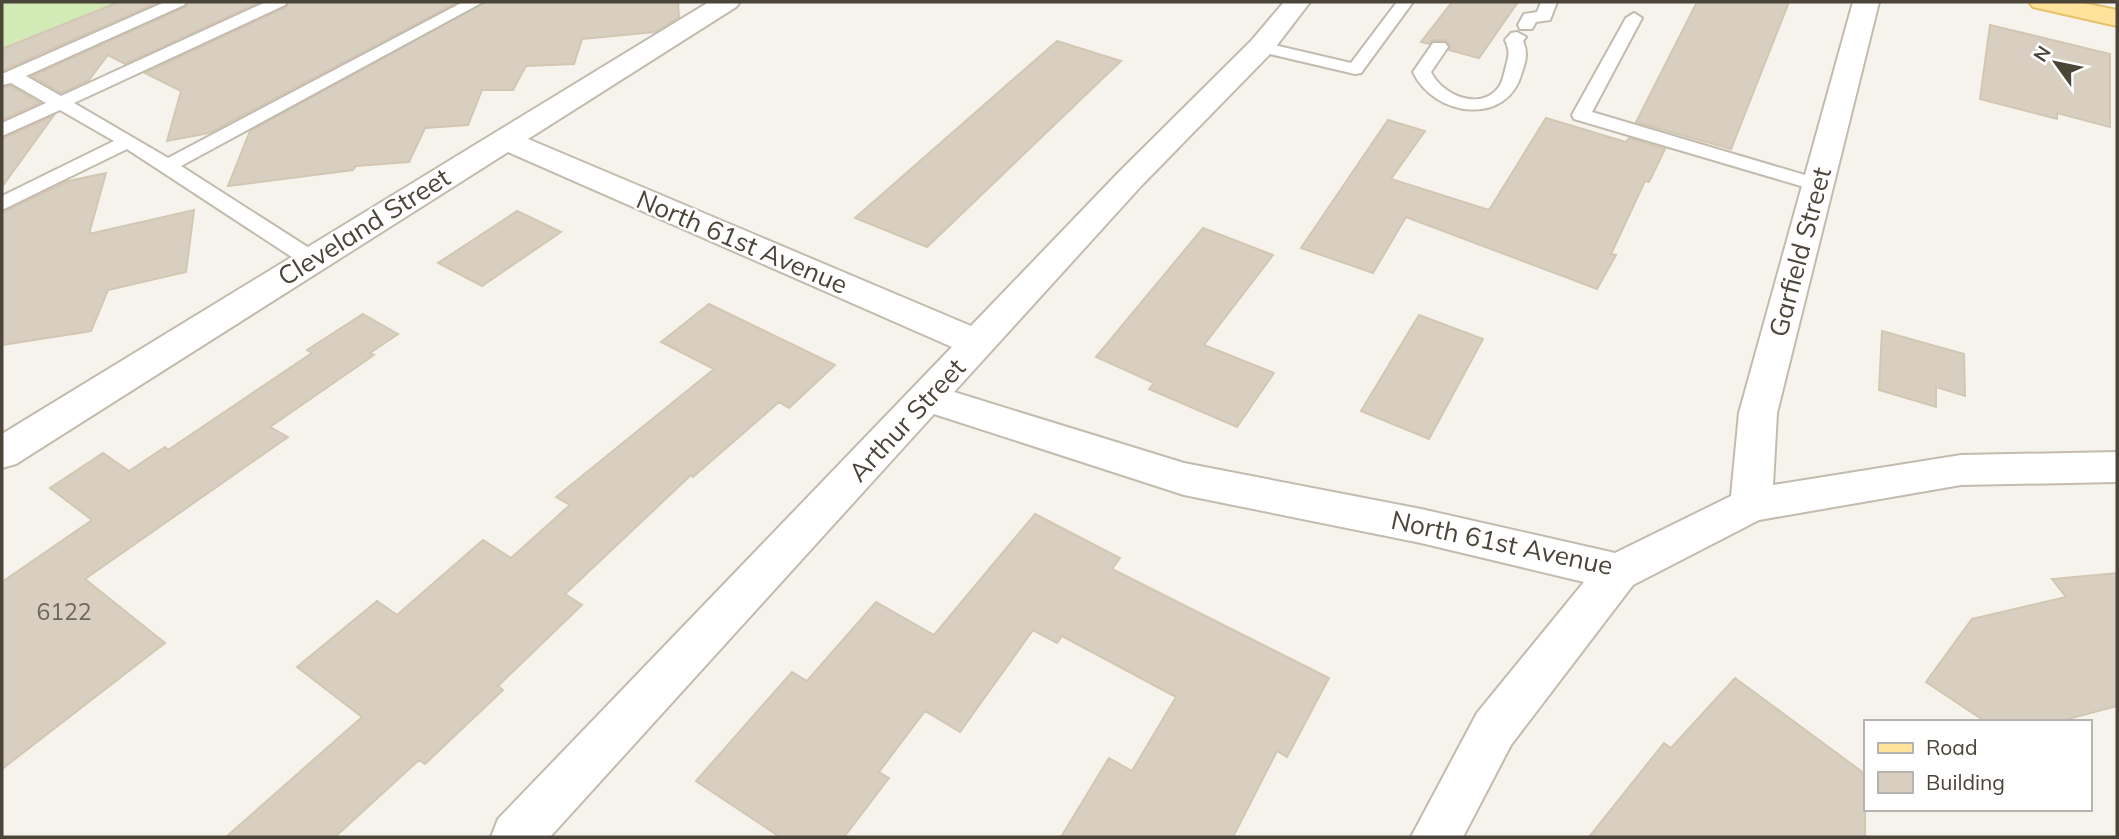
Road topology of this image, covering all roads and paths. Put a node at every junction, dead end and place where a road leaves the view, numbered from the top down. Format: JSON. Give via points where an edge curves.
{"nodes":[{"id":1,"x":178,"y":2,"type":"edge"},
{"id":2,"x":279,"y":2,"type":"edge"},
{"id":3,"x":475,"y":2,"type":"edge"},
{"id":4,"x":727,"y":2,"type":"edge"},
{"id":5,"x":1297,"y":2,"type":"edge"},
{"id":6,"x":1405,"y":2,"type":"edge"},
{"id":7,"x":1866,"y":2,"type":"edge"},
{"id":8,"x":2042,"y":2,"type":"edge"},
{"id":9,"x":1634,"y":18,"type":"dead end"},
{"id":10,"x":2117,"y":18,"type":"edge"},
{"id":11,"x":1544,"y":23,"type":"edge"},
{"id":12,"x":1520,"y":38,"type":"junction"},
{"id":13,"x":1261,"y":47,"type":"junction"},
{"id":14,"x":1439,"y":47,"type":"dead end"},
{"id":15,"x":7,"y":78,"type":"edge"},
{"id":16,"x":60,"y":103,"type":"junction"},
{"id":17,"x":2,"y":130,"type":"edge"},
{"id":18,"x":505,"y":140,"type":"junction"},
{"id":19,"x":128,"y":141,"type":"junction"},
{"id":20,"x":167,"y":166,"type":"junction"},
{"id":21,"x":1818,"y":185,"type":"junction"},
{"id":22,"x":2,"y":204,"type":"edge"},
{"id":23,"x":312,"y":260,"type":"junction"},
{"id":24,"x":979,"y":344,"type":"junction"},
{"id":25,"x":928,"y":398,"type":"junction"},
{"id":26,"x":2,"y":453,"type":"edge"},
{"id":27,"x":2117,"y":467,"type":"edge"},
{"id":28,"x":1751,"y":505,"type":"junction"},
{"id":29,"x":1618,"y":572,"type":"junction"},
{"id":30,"x":516,"y":837,"type":"edge"},
{"id":31,"x":1436,"y":837,"type":"edge"}],
"edges":[{"from":1,"to":15,"type":"lane"},
{"from":2,"to":16,"type":"lane"},
{"from":3,"to":20,"type":"lane"},
{"from":4,"to":18,"type":"street","name":"Cleveland Street"},
{"from":5,"to":13,"type":"street","name":"Arthur Street"},
{"from":6,"to":13,"type":"lane","via":[[1355,69]]},
{"from":7,"to":21,"type":"street","name":"Garfield Street"},
{"from":8,"to":10,"type":"main road"},
{"from":9,"to":21,"type":"lane","via":[[1581,115]]},
{"from":11,"to":12,"type":"lane"},
{"from":11,"to":12,"type":"lane","via":[[1530,18]]},
{"from":12,"to":14,"type":"lane","via":[[1506,89],[1487,104],[1462,103],[1426,85],[1422,72]]},
{"from":13,"to":24,"type":"street","name":"Arthur Street","via":[[1131,178]]},
{"from":15,"to":16,"type":"lane"},
{"from":16,"to":17,"type":"lane"},
{"from":16,"to":19,"type":"lane"},
{"from":18,"to":23,"type":"street","name":"Cleveland Street"},
{"from":18,"to":24,"type":"street","name":"North 61st Avenue"},
{"from":19,"to":20,"type":"lane"},
{"from":19,"to":22,"type":"lane"},
{"from":20,"to":23,"type":"lane"},
{"from":21,"to":28,"type":"street","name":"Garfield Street","via":[[1758,413]]},
{"from":23,"to":26,"type":"street","name":"Cleveland Street"},
{"from":24,"to":25,"type":"street","name":"Arthur Street"},
{"from":25,"to":29,"type":"street","name":"North 61st Avenue","via":[[1184,479],[1421,526]]},
{"from":25,"to":30,"type":"street","name":"Arthur Street"},
{"from":27,"to":28,"type":"street","name":"North 61st Avenue","via":[[1961,470]]},
{"from":28,"to":29,"type":"street","name":"North 61st Avenue"},
{"from":29,"to":31,"type":"street","via":[[1494,729]]}]}
